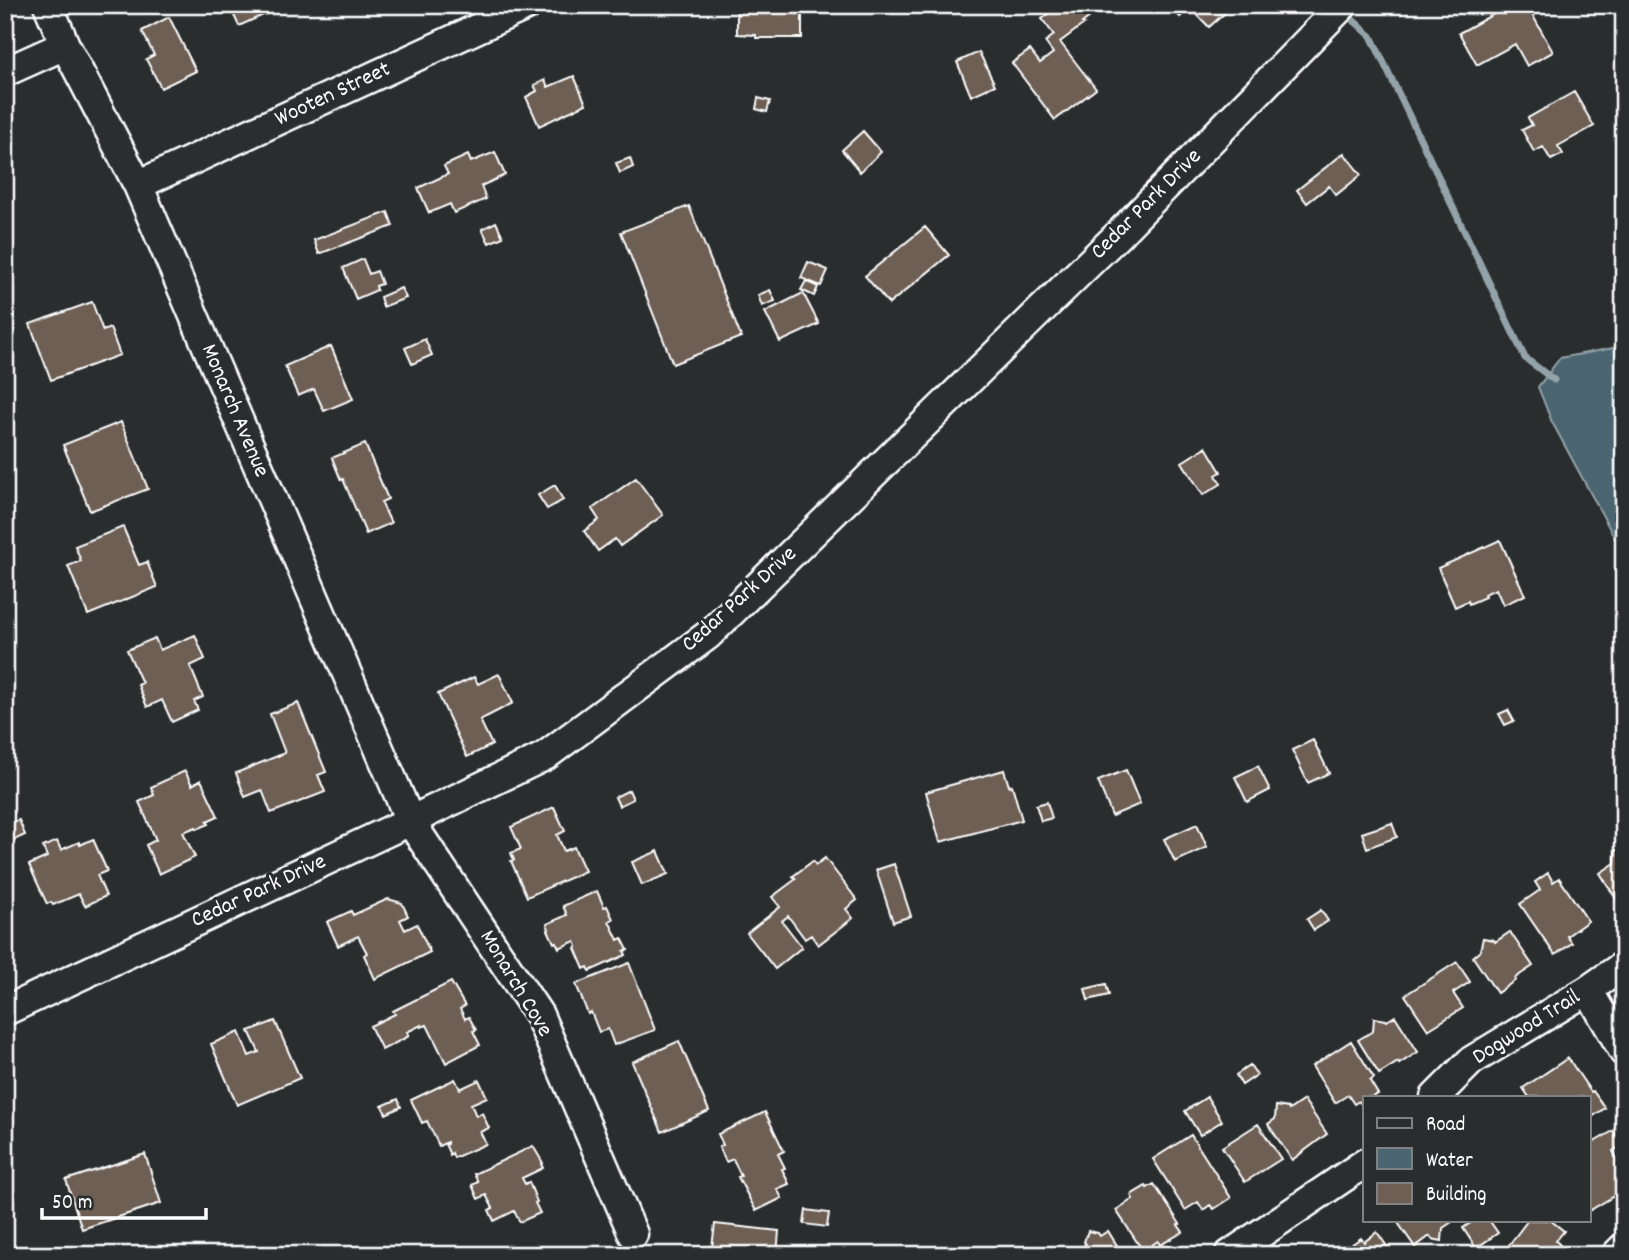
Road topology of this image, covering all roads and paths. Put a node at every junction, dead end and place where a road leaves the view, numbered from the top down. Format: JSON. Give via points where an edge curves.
{"nodes":[{"id":1,"x":48,"y":5,"type":"edge"},
{"id":2,"x":528,"y":5,"type":"edge"},
{"id":3,"x":1343,"y":5,"type":"edge"},
{"id":4,"x":65,"y":45,"type":"junction"},
{"id":5,"x":5,"y":72,"type":"edge"},
{"id":6,"x":138,"y":185,"type":"junction"},
{"id":7,"x":410,"y":821,"type":"junction"},
{"id":8,"x":1624,"y":965,"type":"edge"},
{"id":9,"x":1588,"y":990,"type":"junction"},
{"id":10,"x":5,"y":1011,"type":"edge"},
{"id":11,"x":1624,"y":1052,"type":"edge"},
{"id":12,"x":1436,"y":1096,"type":"edge"},
{"id":13,"x":1363,"y":1164,"type":"edge"},
{"id":14,"x":633,"y":1234,"type":"dead end"},
{"id":15,"x":1624,"y":1247,"type":"edge"},
{"id":16,"x":1229,"y":1255,"type":"edge"},
{"id":17,"x":1616,"y":1255,"type":"edge"}],
"edges":[{"from":1,"to":4,"type":"street","name":"Monarch Avenue"},
{"from":2,"to":6,"type":"street","name":"Wooten Street"},
{"from":3,"to":7,"type":"street","name":"Cedar Park Drive","via":[[1118,235],[708,635],[545,756]]},
{"from":4,"to":5,"type":"street"},
{"from":4,"to":6,"type":"street","name":"Monarch Avenue"},
{"from":6,"to":7,"type":"street","name":"Monarch Avenue"},
{"from":7,"to":10,"type":"street","name":"Cedar Park Drive"},
{"from":7,"to":14,"type":"street","name":"Monarch Cove","via":[[539,1015]]},
{"from":8,"to":9,"type":"street","name":"Dogwood Trail"},
{"from":9,"to":11,"type":"street"},
{"from":9,"to":12,"type":"street","name":"Dogwood Trail","via":[[1471,1061]]},
{"from":13,"to":16,"type":"street"},
{"from":15,"to":17,"type":"street"}]}
